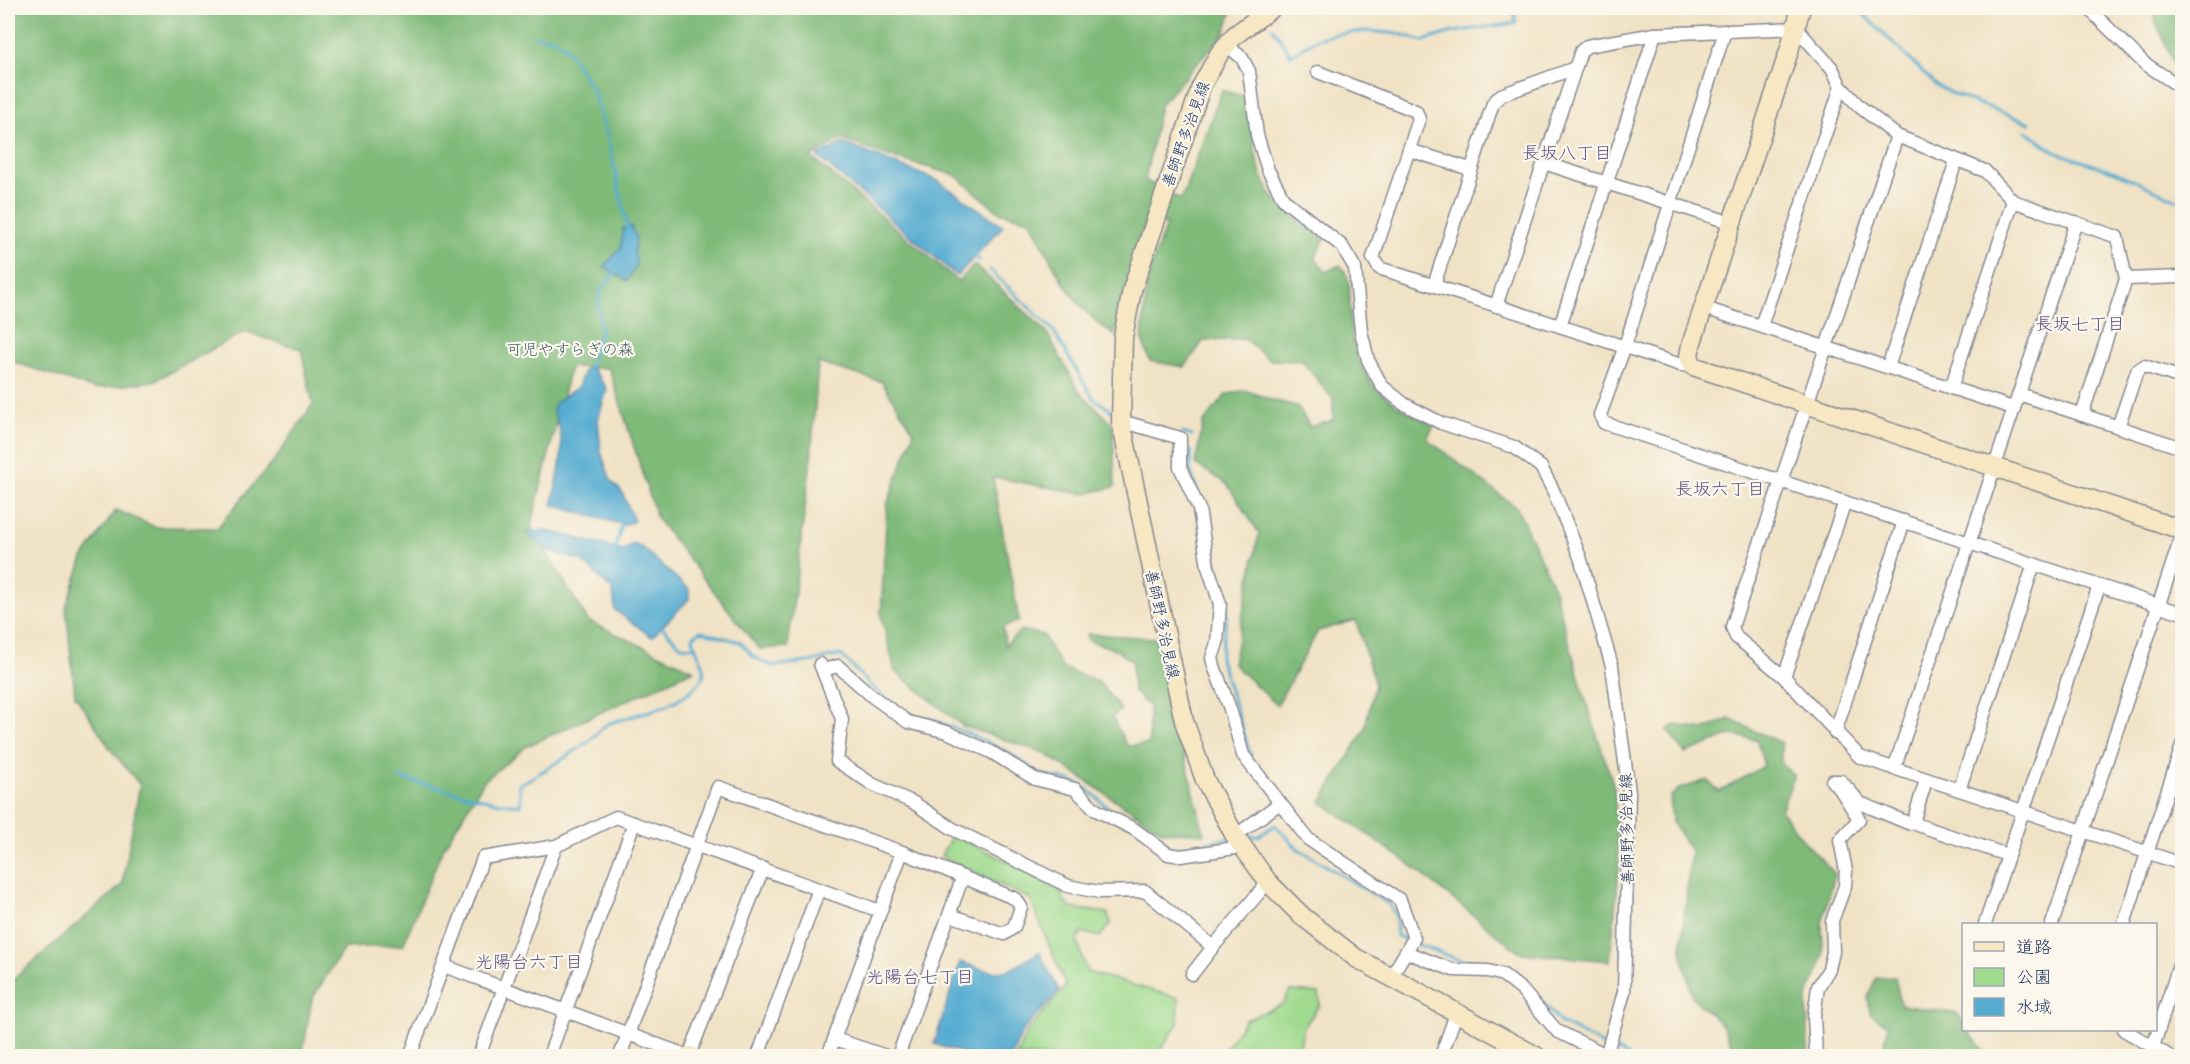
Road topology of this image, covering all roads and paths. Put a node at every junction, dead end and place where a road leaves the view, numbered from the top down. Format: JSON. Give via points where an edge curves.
{"nodes":[{"id":1,"x":1272,"y":8,"type":"edge"},
{"id":2,"x":1801,"y":8,"type":"edge"},
{"id":3,"x":2088,"y":8,"type":"edge"},
{"id":4,"x":1796,"y":28,"type":"junction"},
{"id":5,"x":1725,"y":31,"type":"junction"},
{"id":6,"x":1655,"y":34,"type":"junction"},
{"id":7,"x":1227,"y":45,"type":"junction"},
{"id":8,"x":1575,"y":68,"type":"junction"},
{"id":9,"x":1318,"y":72,"type":"dead end"},
{"id":10,"x":1841,"y":87,"type":"junction"},
{"id":11,"x":2182,"y":88,"type":"edge"},
{"id":12,"x":1897,"y":136,"type":"junction"},
{"id":13,"x":1409,"y":150,"type":"junction"},
{"id":14,"x":1956,"y":161,"type":"junction"},
{"id":15,"x":1544,"y":164,"type":"junction"},
{"id":16,"x":1470,"y":169,"type":"junction"},
{"id":17,"x":1608,"y":183,"type":"junction"},
{"id":18,"x":2013,"y":201,"type":"junction"},
{"id":19,"x":1670,"y":204,"type":"junction"},
{"id":20,"x":2076,"y":222,"type":"junction"},
{"id":21,"x":1732,"y":223,"type":"junction"},
{"id":22,"x":1375,"y":263,"type":"junction"},
{"id":23,"x":1355,"y":268,"type":"junction"},
{"id":24,"x":2182,"y":277,"type":"edge"},
{"id":25,"x":2126,"y":279,"type":"junction"},
{"id":26,"x":1434,"y":285,"type":"junction"},
{"id":27,"x":1496,"y":306,"type":"junction"},
{"id":28,"x":1704,"y":308,"type":"junction"},
{"id":29,"x":1560,"y":326,"type":"junction"},
{"id":30,"x":1761,"y":326,"type":"junction"},
{"id":31,"x":1625,"y":346,"type":"junction"},
{"id":32,"x":1825,"y":347,"type":"junction"},
{"id":33,"x":1693,"y":366,"type":"junction"},
{"id":34,"x":1888,"y":367,"type":"junction"},
{"id":35,"x":2182,"y":378,"type":"edge"},
{"id":36,"x":1951,"y":388,"type":"junction"},
{"id":37,"x":2019,"y":394,"type":"junction"},
{"id":38,"x":1807,"y":405,"type":"junction"},
{"id":39,"x":2013,"y":408,"type":"junction"},
{"id":40,"x":2082,"y":415,"type":"junction"},
{"id":41,"x":1121,"y":421,"type":"junction"},
{"id":42,"x":2118,"y":427,"type":"junction"},
{"id":43,"x":2182,"y":448,"type":"edge"},
{"id":44,"x":1994,"y":467,"type":"junction"},
{"id":45,"x":1782,"y":480,"type":"junction"},
{"id":46,"x":1845,"y":502,"type":"junction"},
{"id":47,"x":1904,"y":521,"type":"junction"},
{"id":48,"x":2182,"y":530,"type":"edge"},
{"id":49,"x":2182,"y":535,"type":"edge"},
{"id":50,"x":1970,"y":542,"type":"junction"},
{"id":51,"x":2034,"y":564,"type":"junction"},
{"id":52,"x":2099,"y":586,"type":"junction"},
{"id":53,"x":2160,"y":606,"type":"junction"},
{"id":54,"x":2182,"y":614,"type":"edge"},
{"id":55,"x":1784,"y":676,"type":"junction"},
{"id":56,"x":1835,"y":733,"type":"junction"},
{"id":57,"x":2182,"y":746,"type":"edge"},
{"id":58,"x":1894,"y":769,"type":"junction"},
{"id":59,"x":1926,"y":780,"type":"junction"},
{"id":60,"x":1959,"y":790,"type":"junction"},
{"id":61,"x":1280,"y":803,"type":"junction"},
{"id":62,"x":2022,"y":811,"type":"junction"},
{"id":63,"x":634,"y":822,"type":"junction"},
{"id":64,"x":1916,"y":822,"type":"junction"},
{"id":65,"x":2082,"y":832,"type":"junction"},
{"id":66,"x":1240,"y":838,"type":"junction"},
{"id":67,"x":697,"y":845,"type":"junction"},
{"id":68,"x":556,"y":846,"type":"junction"},
{"id":69,"x":902,"y":852,"type":"junction"},
{"id":70,"x":2147,"y":853,"type":"junction"},
{"id":71,"x":2007,"y":855,"type":"junction"},
{"id":72,"x":2182,"y":864,"type":"edge"},
{"id":73,"x":763,"y":868,"type":"junction"},
{"id":74,"x":962,"y":879,"type":"junction"},
{"id":75,"x":1268,"y":882,"type":"junction"},
{"id":76,"x":819,"y":889,"type":"junction"},
{"id":77,"x":880,"y":911,"type":"junction"},
{"id":78,"x":950,"y":915,"type":"junction"},
{"id":79,"x":1985,"y":923,"type":"edge"},
{"id":80,"x":2052,"y":923,"type":"edge"},
{"id":81,"x":2124,"y":923,"type":"edge"},
{"id":82,"x":1409,"y":946,"type":"junction"},
{"id":83,"x":1213,"y":947,"type":"junction"},
{"id":84,"x":2182,"y":956,"type":"edge"},
{"id":85,"x":444,"y":966,"type":"junction"},
{"id":86,"x":1192,"y":974,"type":"dead end"},
{"id":87,"x":1391,"y":977,"type":"junction"},
{"id":88,"x":504,"y":988,"type":"junction"},
{"id":89,"x":566,"y":1011,"type":"junction"},
{"id":90,"x":1456,"y":1014,"type":"junction"},
{"id":91,"x":2127,"y":1031,"type":"edge"},
{"id":92,"x":628,"y":1035,"type":"junction"},
{"id":93,"x":835,"y":1039,"type":"junction"},
{"id":94,"x":2153,"y":1047,"type":"junction"},
{"id":95,"x":410,"y":1056,"type":"edge"},
{"id":96,"x":479,"y":1056,"type":"edge"},
{"id":97,"x":549,"y":1056,"type":"edge"},
{"id":98,"x":620,"y":1056,"type":"edge"},
{"id":99,"x":689,"y":1056,"type":"edge"},
{"id":100,"x":758,"y":1056,"type":"edge"},
{"id":101,"x":828,"y":1056,"type":"edge"},
{"id":102,"x":886,"y":1056,"type":"edge"},
{"id":103,"x":898,"y":1056,"type":"edge"},
{"id":104,"x":1441,"y":1056,"type":"edge"},
{"id":105,"x":1536,"y":1056,"type":"edge"},
{"id":106,"x":1606,"y":1056,"type":"edge"},
{"id":107,"x":1816,"y":1056,"type":"edge"},
{"id":108,"x":2169,"y":1056,"type":"edge"}],
"edges":[{"from":1,"to":7,"type":"main road","name":"善師野多治見線","via":[[1247,24]]},
{"from":2,"to":4,"type":"main road"},
{"from":3,"to":11,"type":"street","via":[[2144,63]]},
{"from":4,"to":5,"type":"street"},
{"from":4,"to":10,"type":"street","via":[[1832,68]]},
{"from":4,"to":21,"type":"main road"},
{"from":5,"to":6,"type":"street"},
{"from":5,"to":19,"type":"street"},
{"from":6,"to":8,"type":"street","via":[[1587,46]]},
{"from":6,"to":17,"type":"street"},
{"from":7,"to":23,"type":"street","name":"善師野多治見線","via":[[1242,58],[1249,71],[1257,135],[1268,170],[1284,200],[1342,246]]},
{"from":7,"to":41,"type":"main road","name":"善師野多治見線","via":[[1212,66],[1192,109],[1132,290],[1123,337]]},
{"from":8,"to":15,"type":"street"},
{"from":8,"to":16,"type":"street","via":[[1501,95],[1493,103]]},
{"from":9,"to":13,"type":"street","via":[[1416,111],[1419,119]]},
{"from":10,"to":12,"type":"street"},
{"from":10,"to":30,"type":"street"},
{"from":12,"to":14,"type":"street"},
{"from":12,"to":32,"type":"street"},
{"from":13,"to":16,"type":"street"},
{"from":13,"to":22,"type":"street","via":[[1373,258]]},
{"from":14,"to":18,"type":"street","via":[[1985,171]]},
{"from":14,"to":34,"type":"street"},
{"from":15,"to":17,"type":"street"},
{"from":15,"to":27,"type":"street"},
{"from":16,"to":26,"type":"street"},
{"from":17,"to":19,"type":"street"},
{"from":17,"to":29,"type":"street"},
{"from":18,"to":20,"type":"street"},
{"from":18,"to":36,"type":"street"},
{"from":19,"to":21,"type":"street"},
{"from":19,"to":31,"type":"street"},
{"from":20,"to":25,"type":"street","via":[[2117,237]]},
{"from":20,"to":37,"type":"street"},
{"from":21,"to":28,"type":"main road"},
{"from":22,"to":23,"type":"street"},
{"from":22,"to":26,"type":"street","via":[[1379,268]]},
{"from":23,"to":106,"type":"street","name":"善師野多治見線","via":[[1360,331],[1368,360],[1382,386],[1390,395],[1431,418],[1514,447],[1541,467],[1580,557],[1612,666],[1629,792],[1624,992]]},
{"from":24,"to":25,"type":"street"},
{"from":25,"to":40,"type":"street"},
{"from":26,"to":27,"type":"street"},
{"from":27,"to":29,"type":"street"},
{"from":28,"to":30,"type":"street"},
{"from":28,"to":33,"type":"main road","via":[[1689,356]]},
{"from":29,"to":31,"type":"street"},
{"from":30,"to":32,"type":"street"},
{"from":31,"to":33,"type":"street"},
{"from":31,"to":45,"type":"street","via":[[1600,415],[1604,423]]},
{"from":32,"to":34,"type":"street"},
{"from":32,"to":38,"type":"street"},
{"from":33,"to":38,"type":"main road"},
{"from":34,"to":36,"type":"street"},
{"from":35,"to":42,"type":"street","via":[[2144,366],[2137,370]]},
{"from":36,"to":39,"type":"street"},
{"from":37,"to":39,"type":"street"},
{"from":37,"to":40,"type":"street"},
{"from":38,"to":44,"type":"main road"},
{"from":38,"to":45,"type":"street"},
{"from":39,"to":44,"type":"street"},
{"from":40,"to":42,"type":"street"},
{"from":41,"to":61,"type":"street","via":[[1180,438],[1180,467],[1199,509],[1208,567],[1220,604],[1214,666],[1243,754]]},
{"from":41,"to":66,"type":"main road","name":"善師野多治見線","via":[[1184,721],[1208,788]]},
{"from":42,"to":43,"type":"street"},
{"from":44,"to":48,"type":"main road"},
{"from":44,"to":50,"type":"street"},
{"from":45,"to":46,"type":"street"},
{"from":45,"to":55,"type":"street","via":[[1732,627],[1736,637]]},
{"from":46,"to":47,"type":"street"},
{"from":46,"to":55,"type":"street"},
{"from":47,"to":50,"type":"street"},
{"from":47,"to":56,"type":"street"},
{"from":49,"to":53,"type":"street"},
{"from":50,"to":51,"type":"street"},
{"from":50,"to":58,"type":"street"},
{"from":51,"to":52,"type":"street"},
{"from":51,"to":60,"type":"street"},
{"from":52,"to":53,"type":"street"},
{"from":52,"to":62,"type":"street"},
{"from":53,"to":54,"type":"street"},
{"from":53,"to":65,"type":"street"},
{"from":55,"to":56,"type":"street"},
{"from":56,"to":58,"type":"street","via":[[1854,754]]},
{"from":57,"to":70,"type":"street"},
{"from":58,"to":59,"type":"street"},
{"from":59,"to":60,"type":"street"},
{"from":59,"to":64,"type":"street"},
{"from":60,"to":62,"type":"street"},
{"from":61,"to":66,"type":"street"},
{"from":61,"to":82,"type":"street","via":[[1308,839],[1400,900]]},
{"from":62,"to":65,"type":"street"},
{"from":62,"to":71,"type":"street"},
{"from":63,"to":67,"type":"street"},
{"from":63,"to":68,"type":"street","via":[[616,817]]},
{"from":63,"to":89,"type":"street"},
{"from":64,"to":71,"type":"street"},
{"from":64,"to":107,"type":"street","via":[[1908,823],[1860,803],[1841,781],[1832,781],[1859,819],[1840,840],[1845,886],[1832,921],[1829,969],[1818,987],[1814,1016]]},
{"from":65,"to":70,"type":"street"},
{"from":65,"to":80,"type":"street"},
{"from":66,"to":75,"type":"main road","name":"善師野多治見線"},
{"from":66,"to":83,"type":"street","via":[[1181,856],[1168,854],[1134,829],[1096,810],[1075,789],[1035,779],[991,752],[947,732],[908,722],[873,698],[838,666],[822,667],[842,719],[837,761],[872,784],[914,803],[952,829],[1068,886],[1099,892],[1144,891]]},
{"from":67,"to":69,"type":"street","via":[[718,787]]},
{"from":67,"to":73,"type":"street"},
{"from":67,"to":92,"type":"street"},
{"from":68,"to":85,"type":"street","via":[[483,858]]},
{"from":68,"to":88,"type":"street"},
{"from":69,"to":74,"type":"street"},
{"from":69,"to":77,"type":"street"},
{"from":70,"to":72,"type":"street"},
{"from":70,"to":81,"type":"street"},
{"from":71,"to":79,"type":"street"},
{"from":73,"to":76,"type":"street"},
{"from":73,"to":99,"type":"street"},
{"from":74,"to":78,"type":"street"},
{"from":74,"to":78,"type":"street","via":[[1016,899],[1021,908],[1014,927],[1004,934]]},
{"from":75,"to":83,"type":"street"},
{"from":75,"to":87,"type":"main road","name":"善師野多治見線","via":[[1302,916]]},
{"from":76,"to":77,"type":"street"},
{"from":76,"to":100,"type":"street"},
{"from":77,"to":93,"type":"street"},
{"from":78,"to":103,"type":"street"},
{"from":82,"to":87,"type":"street"},
{"from":82,"to":106,"type":"street","via":[[1453,970],[1503,975],[1522,990],[1557,1031]]},
{"from":83,"to":86,"type":"street"},
{"from":84,"to":94,"type":"street"},
{"from":85,"to":88,"type":"street"},
{"from":85,"to":95,"type":"street"},
{"from":87,"to":90,"type":"main road","name":"善師野多治見線"},
{"from":88,"to":89,"type":"street"},
{"from":88,"to":96,"type":"street"},
{"from":89,"to":92,"type":"street"},
{"from":89,"to":97,"type":"street"},
{"from":90,"to":104,"type":"street"},
{"from":90,"to":105,"type":"main road","name":"善師野多治見線"},
{"from":91,"to":94,"type":"street"},
{"from":92,"to":98,"type":"street"},
{"from":92,"to":99,"type":"street"},
{"from":93,"to":101,"type":"street"},
{"from":93,"to":102,"type":"street"},
{"from":94,"to":108,"type":"street"}]}
